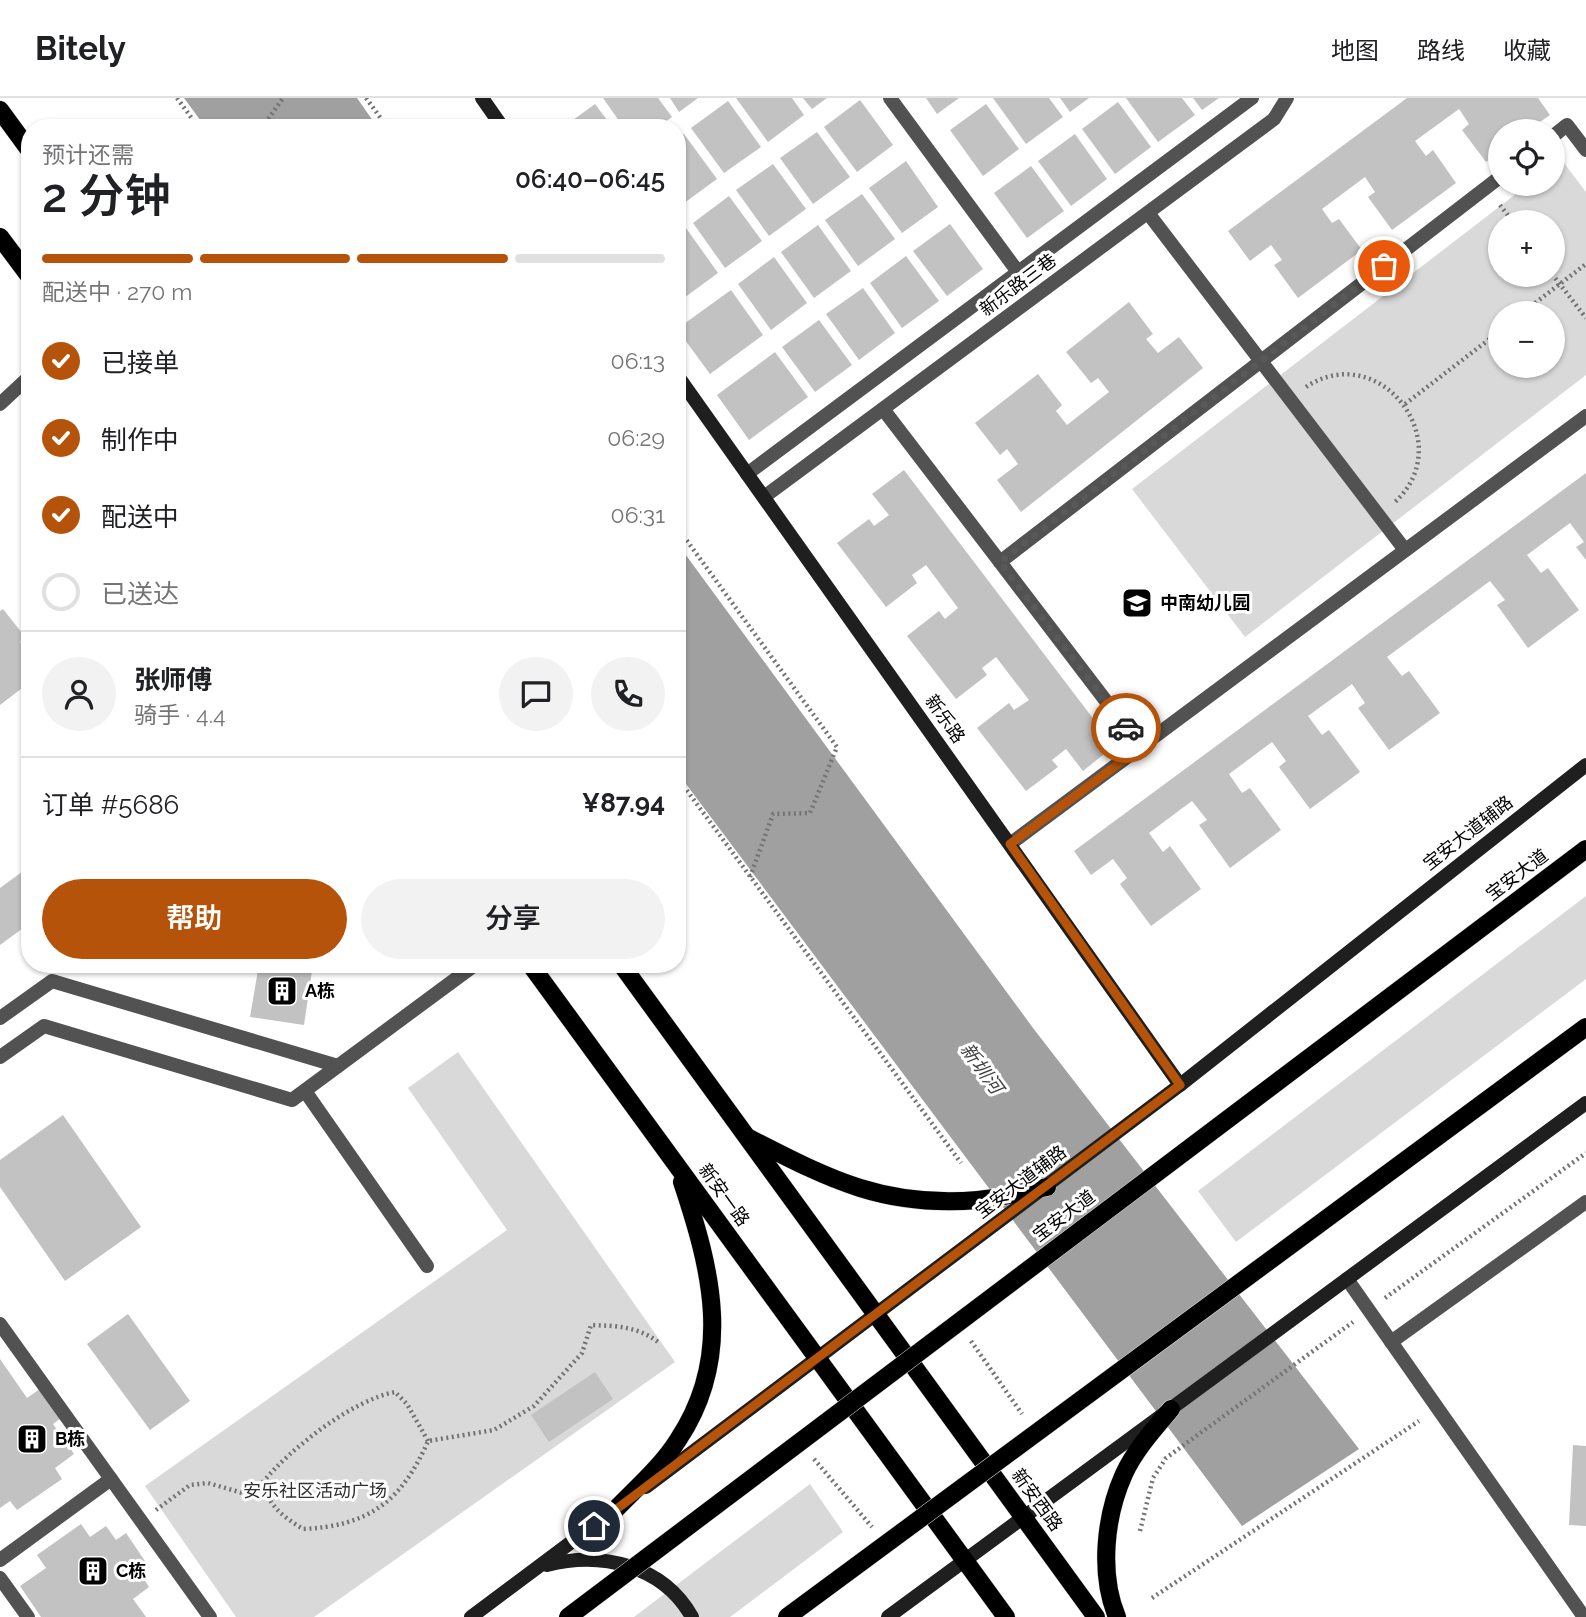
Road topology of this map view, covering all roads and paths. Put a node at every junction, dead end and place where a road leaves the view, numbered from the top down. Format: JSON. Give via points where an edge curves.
{"nodes":[{"id":1,"x":177,"y":98,"type":"edge"},
{"id":2,"x":284,"y":98,"type":"edge"},
{"id":3,"x":366,"y":98,"type":"edge"},
{"id":4,"x":483,"y":98,"type":"edge"},
{"id":5,"x":890,"y":98,"type":"edge"},
{"id":6,"x":1252,"y":98,"type":"edge"},
{"id":7,"x":1287,"y":98,"type":"edge"},
{"id":8,"x":0,"y":110,"type":"edge"},
{"id":9,"x":192,"y":119,"type":"edge"},
{"id":10,"x":269,"y":119,"type":"edge"},
{"id":11,"x":381,"y":119,"type":"edge"},
{"id":12,"x":497,"y":119,"type":"edge"},
{"id":13,"x":1565,"y":127,"type":"edge"},
{"id":14,"x":21,"y":139,"type":"edge"},
{"id":15,"x":1586,"y":149,"type":"edge"},
{"id":16,"x":1488,"y":186,"type":"edge"},
{"id":17,"x":1148,"y":213,"type":"junction"},
{"id":18,"x":0,"y":237,"type":"edge"},
{"id":19,"x":1586,"y":264,"type":"edge"},
{"id":20,"x":21,"y":265,"type":"edge"},
{"id":21,"x":1018,"y":272,"type":"junction"},
{"id":22,"x":1565,"y":280,"type":"edge"},
{"id":23,"x":1556,"y":287,"type":"edge"},
{"id":24,"x":1562,"y":287,"type":"edge"},
{"id":25,"x":1538,"y":301,"type":"edge"},
{"id":26,"x":1586,"y":318,"type":"edge"},
{"id":27,"x":1488,"y":340,"type":"edge"},
{"id":28,"x":1261,"y":361,"type":"junction"},
{"id":29,"x":21,"y":384,"type":"edge"},
{"id":30,"x":686,"y":388,"type":"edge"},
{"id":31,"x":1291,"y":400,"type":"junction"},
{"id":32,"x":0,"y":404,"type":"edge"},
{"id":33,"x":1405,"y":404,"type":"junction"},
{"id":34,"x":883,"y":410,"type":"junction"},
{"id":35,"x":1586,"y":416,"type":"edge"},
{"id":36,"x":747,"y":474,"type":"junction"},
{"id":37,"x":764,"y":497,"type":"junction"},
{"id":38,"x":1377,"y":514,"type":"junction"},
{"id":39,"x":686,"y":539,"type":"edge"},
{"id":40,"x":1405,"y":550,"type":"junction"},
{"id":41,"x":1000,"y":562,"type":"junction"},
{"id":42,"x":1141,"y":747,"type":"junction"},
{"id":43,"x":1586,"y":765,"type":"edge"},
{"id":44,"x":686,"y":789,"type":"edge"},
{"id":45,"x":1010,"y":844,"type":"junction"},
{"id":46,"x":1586,"y":849,"type":"edge"},
{"id":47,"x":751,"y":875,"type":"junction"},
{"id":48,"x":464,"y":973,"type":"edge"},
{"id":49,"x":536,"y":973,"type":"edge"},
{"id":50,"x":628,"y":973,"type":"edge"},
{"id":51,"x":0,"y":1018,"type":"edge"},
{"id":52,"x":1586,"y":1027,"type":"edge"},
{"id":53,"x":0,"y":1057,"type":"edge"},
{"id":54,"x":338,"y":1066,"type":"junction"},
{"id":55,"x":1180,"y":1085,"type":"junction"},
{"id":56,"x":304,"y":1091,"type":"junction"},
{"id":57,"x":1586,"y":1103,"type":"edge"},
{"id":58,"x":746,"y":1136,"type":"junction"},
{"id":59,"x":1586,"y":1153,"type":"edge"},
{"id":60,"x":961,"y":1163,"type":"dead end"},
{"id":61,"x":676,"y":1165,"type":"junction"},
{"id":62,"x":1047,"y":1187,"type":"junction"},
{"id":63,"x":1586,"y":1202,"type":"edge"},
{"id":64,"x":427,"y":1266,"type":"dead end"},
{"id":65,"x":1347,"y":1279,"type":"junction"},
{"id":66,"x":1369,"y":1310,"type":"junction"},
{"id":67,"x":876,"y":1315,"type":"junction"},
{"id":68,"x":0,"y":1324,"type":"edge"},
{"id":69,"x":963,"y":1330,"type":"dead end"},
{"id":70,"x":658,"y":1342,"type":"dead end"},
{"id":71,"x":1391,"y":1342,"type":"junction"},
{"id":72,"x":817,"y":1359,"type":"junction"},
{"id":73,"x":1171,"y":1409,"type":"junction"},
{"id":74,"x":1438,"y":1409,"type":"junction"},
{"id":75,"x":1025,"y":1419,"type":"dead end"},
{"id":76,"x":428,"y":1441,"type":"junction"},
{"id":77,"x":812,"y":1458,"type":"dead end"},
{"id":78,"x":111,"y":1479,"type":"junction"},
{"id":79,"x":264,"y":1489,"type":"junction"},
{"id":80,"x":613,"y":1512,"type":"junction"},
{"id":81,"x":1023,"y":1517,"type":"junction"},
{"id":82,"x":142,"y":1521,"type":"junction"},
{"id":83,"x":875,"y":1530,"type":"dead end"},
{"id":84,"x":1140,"y":1531,"type":"dead end"},
{"id":85,"x":0,"y":1560,"type":"edge"},
{"id":86,"x":965,"y":1560,"type":"junction"},
{"id":87,"x":538,"y":1567,"type":"junction"},
{"id":88,"x":0,"y":1578,"type":"edge"},
{"id":89,"x":1152,"y":1598,"type":"dead end"},
{"id":90,"x":28,"y":1617,"type":"edge"},
{"id":91,"x":211,"y":1617,"type":"edge"},
{"id":92,"x":471,"y":1617,"type":"edge"},
{"id":93,"x":568,"y":1617,"type":"edge"},
{"id":94,"x":692,"y":1617,"type":"edge"},
{"id":95,"x":787,"y":1617,"type":"edge"},
{"id":96,"x":888,"y":1617,"type":"edge"},
{"id":97,"x":1006,"y":1617,"type":"edge"},
{"id":98,"x":1096,"y":1617,"type":"edge"},
{"id":99,"x":1117,"y":1617,"type":"edge"},
{"id":100,"x":1584,"y":1617,"type":"edge"}],
"edges":[{"from":1,"to":9,"type":"path"},
{"from":2,"to":10,"type":"path"},
{"from":3,"to":11,"type":"path"},
{"from":4,"to":12,"type":"main road"},
{"from":5,"to":21,"type":"street"},
{"from":6,"to":21,"type":"street"},
{"from":7,"to":17,"type":"street","name":"新乐路三巷","via":[[1274,119]]},
{"from":8,"to":14,"type":"main road"},
{"from":13,"to":15,"type":"street"},
{"from":16,"to":28,"type":"street"},
{"from":17,"to":28,"type":"street"},
{"from":17,"to":34,"type":"street","name":"新乐路三巷"},
{"from":18,"to":20,"type":"main road"},
{"from":19,"to":22,"type":"path"},
{"from":21,"to":36,"type":"street"},
{"from":23,"to":25,"type":"path"},
{"from":24,"to":26,"type":"path"},
{"from":27,"to":33,"type":"path"},
{"from":28,"to":31,"type":"street"},
{"from":28,"to":41,"type":"street"},
{"from":29,"to":32,"type":"street"},
{"from":30,"to":36,"type":"main road","name":"新乐路"},
{"from":31,"to":33,"type":"path","via":[[1316,380],[1340,374],[1365,377],[1387,387]]},
{"from":31,"to":38,"type":"street"},
{"from":33,"to":38,"type":"path","via":[[1416,426],[1415,474],[1403,495]]},
{"from":34,"to":37,"type":"street","name":"新乐路三巷"},
{"from":34,"to":41,"type":"street"},
{"from":35,"to":40,"type":"street"},
{"from":36,"to":37,"type":"main road","name":"新乐路"},
{"from":37,"to":45,"type":"main road","name":"新乐路"},
{"from":38,"to":40,"type":"street"},
{"from":39,"to":47,"type":"path","via":[[837,747],[810,813],[773,814]]},
{"from":40,"to":42,"type":"street"},
{"from":41,"to":42,"type":"street"},
{"from":42,"to":45,"type":"street"},
{"from":43,"to":55,"type":"main road","name":"宝安大道辅路"},
{"from":44,"to":47,"type":"path"},
{"from":45,"to":55,"type":"main road","name":"新乐路"},
{"from":46,"to":93,"type":"main road","name":"宝安大道","bridge":true},
{"from":47,"to":60,"type":"path"},
{"from":48,"to":54,"type":"street"},
{"from":49,"to":61,"type":"main road","name":"新安一路"},
{"from":50,"to":58,"type":"main road"},
{"from":51,"to":54,"type":"street","via":[[52,981]]},
{"from":52,"to":95,"type":"main road","bridge":true},
{"from":53,"to":56,"type":"street","via":[[44,1026],[292,1100]]},
{"from":54,"to":56,"type":"street"},
{"from":55,"to":62,"type":"main road","name":"宝安大道辅路"},
{"from":56,"to":64,"type":"street"},
{"from":57,"to":65,"type":"main road"},
{"from":58,"to":62,"type":"main road","via":[[827,1178],[866,1192],[937,1202]]},
{"from":58,"to":67,"type":"main road"},
{"from":59,"to":66,"type":"path"},
{"from":61,"to":72,"type":"main road","name":"新安一路"},
{"from":61,"to":80,"type":"main road","via":[[710,1281],[710,1359],[694,1414],[678,1441]]},
{"from":62,"to":67,"type":"main road","name":"宝安大道辅路"},
{"from":63,"to":71,"type":"street"},
{"from":65,"to":66,"type":"street"},
{"from":65,"to":73,"type":"main road"},
{"from":66,"to":71,"type":"street"},
{"from":66,"to":84,"type":"path","via":[[1166,1458],[1145,1501]]},
{"from":67,"to":72,"type":"main road","name":"宝安大道辅路"},
{"from":67,"to":81,"type":"main road","name":"新安西路"},
{"from":68,"to":78,"type":"street"},
{"from":69,"to":75,"type":"path"},
{"from":70,"to":76,"type":"path","via":[[625,1326],[591,1325],[582,1353],[534,1406],[494,1430]]},
{"from":71,"to":74,"type":"street"},
{"from":72,"to":80,"type":"main road","name":"宝安大道辅路"},
{"from":72,"to":86,"type":"main road","name":"新安一路"},
{"from":73,"to":81,"type":"main road"},
{"from":73,"to":99,"type":"main road","via":[[1140,1446],[1115,1502],[1107,1552]]},
{"from":74,"to":89,"type":"path"},
{"from":74,"to":100,"type":"street"},
{"from":76,"to":79,"type":"path","via":[[414,1474],[380,1509],[359,1521],[303,1529],[283,1516]]},
{"from":76,"to":79,"type":"path","via":[[395,1392],[374,1396],[275,1466],[262,1482]]},
{"from":77,"to":83,"type":"path"},
{"from":78,"to":82,"type":"street"},
{"from":78,"to":85,"type":"street"},
{"from":79,"to":82,"type":"path","via":[[246,1494],[208,1483],[190,1485]]},
{"from":80,"to":87,"type":"main road","name":"宝安大道辅路"},
{"from":81,"to":86,"type":"main road"},
{"from":81,"to":98,"type":"main road","name":"新安西路"},
{"from":82,"to":91,"type":"street"},
{"from":86,"to":96,"type":"main road"},
{"from":86,"to":97,"type":"main road"},
{"from":87,"to":92,"type":"main road","name":"宝安大道辅路"},
{"from":87,"to":94,"type":"main road","via":[[584,1559],[608,1560],[643,1571],[668,1587]]},
{"from":88,"to":90,"type":"street"}]}
